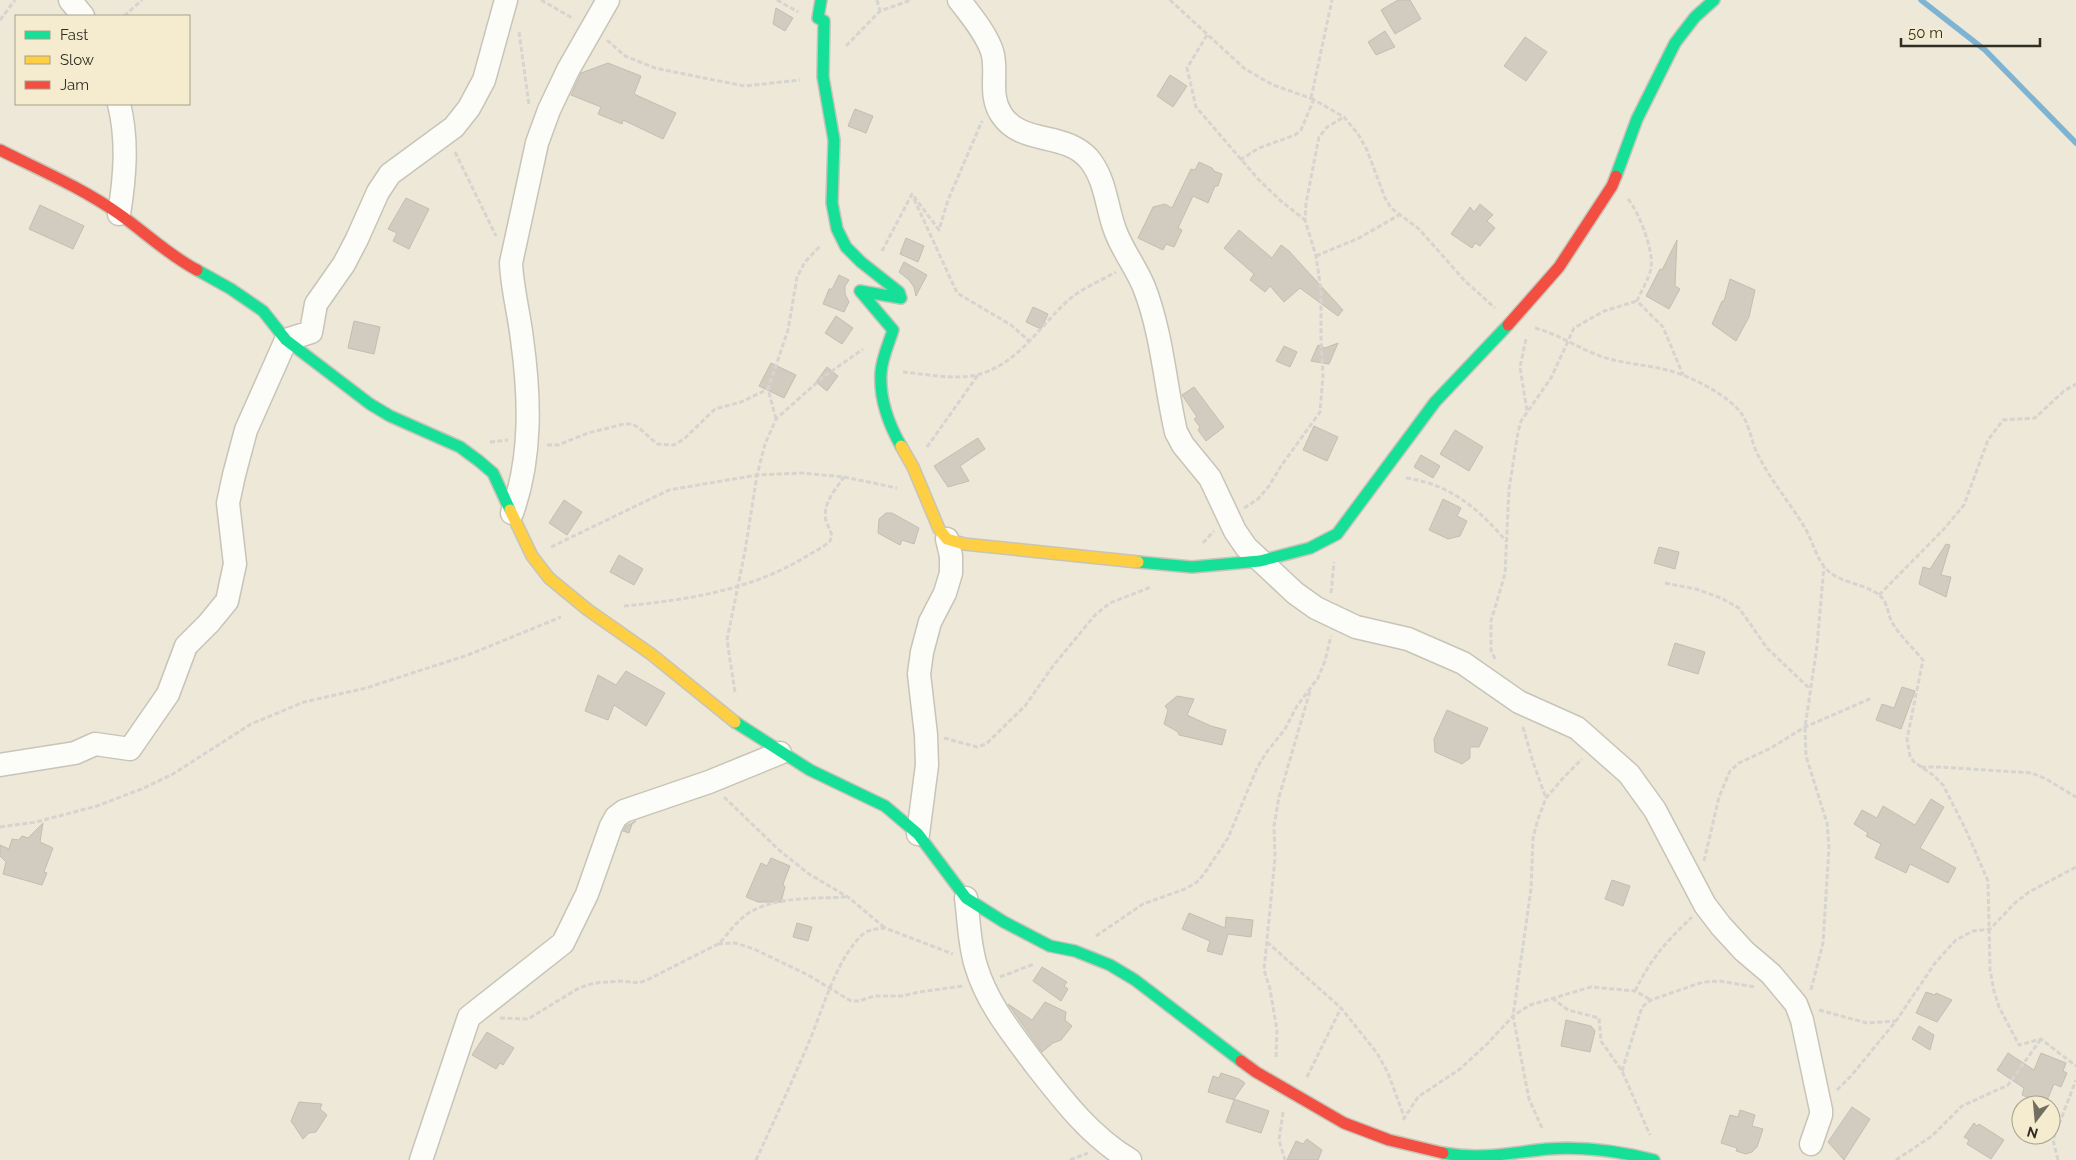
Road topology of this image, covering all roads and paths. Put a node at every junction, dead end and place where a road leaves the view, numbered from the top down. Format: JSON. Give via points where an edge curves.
{"nodes":[{"id":1,"x":15,"y":0,"type":"edge"},
{"id":2,"x":70,"y":0,"type":"edge"},
{"id":3,"x":142,"y":0,"type":"edge"},
{"id":4,"x":506,"y":0,"type":"edge"},
{"id":5,"x":541,"y":0,"type":"edge"},
{"id":6,"x":608,"y":0,"type":"edge"},
{"id":7,"x":821,"y":0,"type":"edge"},
{"id":8,"x":877,"y":0,"type":"edge"},
{"id":9,"x":911,"y":0,"type":"edge"},
{"id":10,"x":959,"y":0,"type":"edge"},
{"id":11,"x":1170,"y":0,"type":"edge"},
{"id":12,"x":1332,"y":0,"type":"edge"},
{"id":13,"x":1714,"y":0,"type":"edge"},
{"id":14,"x":880,"y":11,"type":"junction"},
{"id":15,"x":82,"y":15,"type":"edge"},
{"id":16,"x":125,"y":15,"type":"edge"},
{"id":17,"x":0,"y":20,"type":"edge"},
{"id":18,"x":591,"y":29,"type":"junction"},
{"id":19,"x":519,"y":30,"type":"dead end"},
{"id":20,"x":1207,"y":35,"type":"junction"},
{"id":21,"x":845,"y":48,"type":"dead end"},
{"id":22,"x":823,"y":77,"type":"junction"},
{"id":23,"x":993,"y":98,"type":"junction"},
{"id":24,"x":1313,"y":99,"type":"junction"},
{"id":25,"x":119,"y":105,"type":"edge"},
{"id":26,"x":1344,"y":118,"type":"junction"},
{"id":27,"x":454,"y":127,"type":"junction"},
{"id":28,"x":537,"y":143,"type":"junction"},
{"id":29,"x":0,"y":150,"type":"edge"},
{"id":30,"x":1240,"y":160,"type":"junction"},
{"id":31,"x":1612,"y":186,"type":"junction"},
{"id":32,"x":912,"y":194,"type":"junction"},
{"id":33,"x":119,"y":214,"type":"junction"},
{"id":34,"x":1399,"y":215,"type":"junction"},
{"id":35,"x":1305,"y":220,"type":"junction"},
{"id":36,"x":836,"y":229,"type":"junction"},
{"id":37,"x":879,"y":256,"type":"dead end"},
{"id":38,"x":1316,"y":256,"type":"junction"},
{"id":39,"x":511,"y":262,"type":"junction"},
{"id":40,"x":1132,"y":264,"type":"junction"},
{"id":41,"x":1637,"y":301,"type":"junction"},
{"id":42,"x":1509,"y":323,"type":"junction"},
{"id":43,"x":1530,"y":327,"type":"junction"},
{"id":44,"x":893,"y":330,"type":"junction"},
{"id":45,"x":286,"y":340,"type":"junction"},
{"id":46,"x":1568,"y":340,"type":"junction"},
{"id":47,"x":1029,"y":341,"type":"junction"},
{"id":48,"x":881,"y":370,"type":"junction"},
{"id":49,"x":979,"y":374,"type":"junction"},
{"id":50,"x":1683,"y":375,"type":"junction"},
{"id":51,"x":2076,"y":384,"type":"edge"},
{"id":52,"x":768,"y":389,"type":"junction"},
{"id":53,"x":1527,"y":411,"type":"junction"},
{"id":54,"x":776,"y":420,"type":"junction"},
{"id":55,"x":528,"y":442,"type":"junction"},
{"id":56,"x":913,"y":468,"type":"junction"},
{"id":57,"x":757,"y":474,"type":"junction"},
{"id":58,"x":1382,"y":475,"type":"junction"},
{"id":59,"x":844,"y":477,"type":"junction"},
{"id":60,"x":925,"y":493,"type":"junction"},
{"id":61,"x":512,"y":514,"type":"junction"},
{"id":62,"x":1227,"y":516,"type":"junction"},
{"id":63,"x":1337,"y":534,"type":"junction"},
{"id":64,"x":947,"y":539,"type":"junction"},
{"id":65,"x":1507,"y":541,"type":"junction"},
{"id":66,"x":532,"y":556,"type":"junction"},
{"id":67,"x":1260,"y":561,"type":"junction"},
{"id":68,"x":1824,"y":566,"type":"junction"},
{"id":69,"x":1666,"y":583,"type":"dead end"},
{"id":70,"x":1156,"y":584,"type":"dead end"},
{"id":71,"x":737,"y":587,"type":"junction"},
{"id":72,"x":1879,"y":595,"type":"junction"},
{"id":73,"x":588,"y":610,"type":"junction"},
{"id":74,"x":1332,"y":617,"type":"junction"},
{"id":75,"x":1498,"y":667,"type":"dead end"},
{"id":76,"x":1810,"y":689,"type":"junction"},
{"id":77,"x":1310,"y":690,"type":"junction"},
{"id":78,"x":1872,"y":698,"type":"dead end"},
{"id":79,"x":1519,"y":702,"type":"junction"},
{"id":80,"x":1805,"y":727,"type":"junction"},
{"id":81,"x":744,"y":729,"type":"junction"},
{"id":82,"x":926,"y":735,"type":"junction"},
{"id":83,"x":1597,"y":745,"type":"junction"},
{"id":84,"x":780,"y":753,"type":"junction"},
{"id":85,"x":0,"y":765,"type":"edge"},
{"id":86,"x":1921,"y":767,"type":"junction"},
{"id":87,"x":709,"y":782,"type":"junction"},
{"id":88,"x":2076,"y":797,"type":"edge"},
{"id":89,"x":1546,"y":798,"type":"junction"},
{"id":90,"x":0,"y":827,"type":"edge"},
{"id":91,"x":918,"y":834,"type":"junction"},
{"id":92,"x":2076,"y":867,"type":"edge"},
{"id":93,"x":1701,"y":896,"type":"junction"},
{"id":94,"x":848,"y":897,"type":"junction"},
{"id":95,"x":966,"y":898,"type":"junction"},
{"id":96,"x":885,"y":928,"type":"junction"},
{"id":97,"x":1990,"y":929,"type":"junction"},
{"id":98,"x":1267,"y":942,"type":"junction"},
{"id":99,"x":718,"y":944,"type":"junction"},
{"id":100,"x":1075,"y":952,"type":"junction"},
{"id":101,"x":1038,"y":963,"type":"dead end"},
{"id":102,"x":979,"y":973,"type":"junction"},
{"id":103,"x":1757,"y":987,"type":"dead end"},
{"id":104,"x":831,"y":988,"type":"junction"},
{"id":105,"x":1635,"y":991,"type":"junction"},
{"id":106,"x":1552,"y":998,"type":"junction"},
{"id":107,"x":1651,"y":1000,"type":"junction"},
{"id":108,"x":1341,"y":1008,"type":"junction"},
{"id":109,"x":1804,"y":1013,"type":"junction"},
{"id":110,"x":1513,"y":1016,"type":"junction"},
{"id":111,"x":470,"y":1017,"type":"junction"},
{"id":112,"x":1896,"y":1021,"type":"junction"},
{"id":113,"x":2041,"y":1039,"type":"junction"},
{"id":114,"x":2076,"y":1066,"type":"edge"},
{"id":115,"x":1622,"y":1071,"type":"junction"},
{"id":116,"x":2076,"y":1080,"type":"edge"},
{"id":117,"x":1275,"y":1082,"type":"junction"},
{"id":118,"x":1298,"y":1096,"type":"junction"},
{"id":119,"x":1821,"y":1110,"type":"junction"},
{"id":120,"x":1405,"y":1118,"type":"junction"},
{"id":121,"x":1652,"y":1143,"type":"dead end"},
{"id":122,"x":1422,"y":1148,"type":"junction"},
{"id":123,"x":1548,"y":1149,"type":"junction"},
{"id":124,"x":1806,"y":1152,"type":"edge"},
{"id":125,"x":421,"y":1160,"type":"edge"},
{"id":126,"x":756,"y":1160,"type":"edge"},
{"id":127,"x":1130,"y":1160,"type":"edge"},
{"id":128,"x":1285,"y":1160,"type":"edge"},
{"id":129,"x":1654,"y":1160,"type":"edge"},
{"id":130,"x":1896,"y":1160,"type":"edge"},
{"id":131,"x":2058,"y":1160,"type":"edge"}],
"edges":[{"from":1,"to":17,"type":"path"},
{"from":2,"to":15,"type":"street"},
{"from":3,"to":16,"type":"path"},
{"from":4,"to":27,"type":"street","via":[[484,80]]},
{"from":5,"to":18,"type":"path"},
{"from":6,"to":18,"type":"street"},
{"from":7,"to":22,"type":"street","via":[[818,18],[824,21]]},
{"from":8,"to":14,"type":"path"},
{"from":9,"to":14,"type":"path"},
{"from":10,"to":23,"type":"street","via":[[992,53]]},
{"from":11,"to":20,"type":"path"},
{"from":12,"to":24,"type":"path"},
{"from":13,"to":31,"type":"street","via":[[1695,17],[1675,43],[1637,119]]},
{"from":14,"to":21,"type":"path"},
{"from":18,"to":22,"type":"path","via":[[625,56],[655,68],[744,86]]},
{"from":18,"to":28,"type":"street","via":[[549,110]]},
{"from":19,"to":28,"type":"path"},
{"from":20,"to":24,"type":"path","via":[[1258,78]]},
{"from":20,"to":30,"type":"path","via":[[1187,68],[1196,107]]},
{"from":22,"to":36,"type":"street","via":[[834,140],[832,203]]},
{"from":23,"to":32,"type":"path","via":[[951,192],[939,230]]},
{"from":23,"to":40,"type":"street","via":[[1008,124],[1017,131],[1069,144],[1089,159],[1103,185],[1114,228]]},
{"from":24,"to":26,"type":"path"},
{"from":24,"to":30,"type":"path","via":[[1301,130]]},
{"from":25,"to":33,"type":"street","via":[[125,160]]},
{"from":26,"to":34,"type":"path","via":[[1362,142],[1385,198]]},
{"from":26,"to":35,"type":"path","via":[[1327,127],[1319,138]]},
{"from":27,"to":39,"type":"path","via":[[452,141],[457,159]]},
{"from":27,"to":45,"type":"street","via":[[390,174],[344,264],[316,304],[310,332]]},
{"from":28,"to":39,"type":"street"},
{"from":29,"to":33,"type":"street","via":[[77,188]]},
{"from":30,"to":35,"type":"path"},
{"from":31,"to":41,"type":"path","via":[[1632,204],[1644,229],[1651,268]]},
{"from":31,"to":42,"type":"street","via":[[1558,267]]},
{"from":32,"to":37,"type":"path"},
{"from":32,"to":47,"type":"path","via":[[957,293],[1011,325]]},
{"from":33,"to":45,"type":"street","via":[[183,263],[263,311]]},
{"from":34,"to":38,"type":"path","via":[[1359,238]]},
{"from":34,"to":42,"type":"path","via":[[1419,229],[1465,281]]},
{"from":35,"to":38,"type":"path"},
{"from":36,"to":44,"type":"street","via":[[846,247],[899,292],[901,298],[860,292]]},
{"from":36,"to":52,"type":"path","via":[[805,262],[797,278],[788,330]]},
{"from":38,"to":62,"type":"path","via":[[1321,290],[1323,375],[1320,412],[1258,499]]},
{"from":39,"to":55,"type":"street","via":[[522,340]]},
{"from":40,"to":47,"type":"path","via":[[1074,296]]},
{"from":40,"to":62,"type":"street","via":[[1151,310],[1176,432],[1210,478]]},
{"from":41,"to":46,"type":"path","via":[[1604,311],[1585,321],[1574,328]]},
{"from":41,"to":50,"type":"path","via":[[1663,327]]},
{"from":42,"to":43,"type":"path"},
{"from":42,"to":58,"type":"street","via":[[1435,402]]},
{"from":43,"to":46,"type":"path"},
{"from":43,"to":53,"type":"path","via":[[1520,367]]},
{"from":44,"to":48,"type":"street"},
{"from":44,"to":54,"type":"path","via":[[822,378]]},
{"from":45,"to":61,"type":"street","via":[[370,404],[460,447],[479,461],[493,473]]},
{"from":45,"to":85,"type":"street","via":[[246,430],[234,475],[228,503],[236,564],[227,601],[186,646],[168,694],[130,749],[95,744],[75,753]]},
{"from":46,"to":50,"type":"path","via":[[1620,363]]},
{"from":46,"to":53,"type":"path","via":[[1551,378]]},
{"from":47,"to":49,"type":"path","via":[[1015,356]]},
{"from":48,"to":49,"type":"path","via":[[963,376]]},
{"from":48,"to":56,"type":"street","via":[[882,397],[888,421]]},
{"from":49,"to":56,"type":"path"},
{"from":50,"to":68,"type":"path","via":[[1734,404],[1742,414],[1758,457],[1806,529]]},
{"from":51,"to":72,"type":"path","via":[[2035,418],[2004,420],[1988,440],[1964,505]]},
{"from":52,"to":54,"type":"path"},
{"from":52,"to":55,"type":"path","via":[[741,402],[715,409],[674,445],[657,444],[632,424],[588,433],[558,445]]},
{"from":53,"to":65,"type":"path","via":[[1518,432],[1509,489]]},
{"from":54,"to":57,"type":"path"},
{"from":55,"to":61,"type":"street"},
{"from":56,"to":60,"type":"street"},
{"from":57,"to":59,"type":"path","via":[[801,473]]},
{"from":57,"to":66,"type":"path","via":[[669,490]]},
{"from":57,"to":71,"type":"path","via":[[746,551]]},
{"from":58,"to":63,"type":"street"},
{"from":58,"to":65,"type":"path","via":[[1432,484],[1470,503]]},
{"from":59,"to":60,"type":"path"},
{"from":59,"to":71,"type":"path","via":[[828,500],[826,519],[832,536],[826,544],[798,562]]},
{"from":60,"to":64,"type":"street","via":[[939,529]]},
{"from":61,"to":66,"type":"street"},
{"from":62,"to":67,"type":"street","via":[[1246,547]]},
{"from":63,"to":67,"type":"street","via":[[1310,548]]},
{"from":63,"to":74,"type":"path","via":[[1331,576]]},
{"from":64,"to":67,"type":"street","via":[[964,544],[1192,567]]},
{"from":64,"to":82,"type":"street","via":[[951,573],[930,622],[919,674]]},
{"from":65,"to":75,"type":"path","via":[[1506,574],[1491,621],[1491,650]]},
{"from":66,"to":73,"type":"street","via":[[549,578]]},
{"from":67,"to":74,"type":"street","via":[[1295,593]]},
{"from":68,"to":72,"type":"path","via":[[1844,580]]},
{"from":68,"to":76,"type":"path"},
{"from":69,"to":76,"type":"path","via":[[1696,589],[1738,608],[1768,648]]},
{"from":70,"to":82,"type":"path","via":[[1110,603],[1095,615],[1025,706],[986,744],[977,747]]},
{"from":71,"to":73,"type":"path","via":[[672,601]]},
{"from":71,"to":81,"type":"path","via":[[728,640],[732,681]]},
{"from":72,"to":86,"type":"path","via":[[1888,608],[1892,623],[1923,660],[1907,739],[1910,756]]},
{"from":73,"to":81,"type":"street","via":[[651,654]]},
{"from":73,"to":90,"type":"path","via":[[568,614],[425,669],[366,688],[304,702],[251,724],[173,774],[105,803],[36,822]]},
{"from":74,"to":77,"type":"path","via":[[1331,644]]},
{"from":74,"to":79,"type":"street","via":[[1431,648],[1463,663]]},
{"from":76,"to":80,"type":"path"},
{"from":77,"to":98,"type":"path","via":[[1274,826]]},
{"from":77,"to":100,"type":"path","via":[[1266,752],[1228,838],[1197,882],[1143,904]]},
{"from":78,"to":80,"type":"path"},
{"from":79,"to":83,"type":"street","via":[[1577,728]]},
{"from":79,"to":89,"type":"path","via":[[1524,736]]},
{"from":80,"to":93,"type":"path","via":[[1730,771],[1719,797]]},
{"from":80,"to":109,"type":"path","via":[[1806,756],[1827,823],[1829,847],[1823,943]]},
{"from":81,"to":84,"type":"street"},
{"from":82,"to":91,"type":"street","via":[[927,765]]},
{"from":83,"to":89,"type":"path"},
{"from":83,"to":93,"type":"street","via":[[1643,791]]},
{"from":84,"to":87,"type":"street"},
{"from":84,"to":91,"type":"street","via":[[885,806]]},
{"from":86,"to":88,"type":"path","via":[[2032,774],[2046,778]]},
{"from":86,"to":97,"type":"path","via":[[1943,785],[1988,881]]},
{"from":87,"to":94,"type":"path","via":[[779,850],[809,874]]},
{"from":87,"to":111,"type":"street","via":[[624,811],[616,817],[587,894],[563,943]]},
{"from":89,"to":110,"type":"path","via":[[1534,838],[1531,889]]},
{"from":91,"to":95,"type":"street"},
{"from":92,"to":97,"type":"path","via":[[2029,892]]},
{"from":93,"to":105,"type":"path","via":[[1649,964]]},
{"from":93,"to":109,"type":"street","via":[[1744,951],[1770,974]]},
{"from":94,"to":96,"type":"path"},
{"from":94,"to":99,"type":"path","via":[[782,900],[756,909],[739,920]]},
{"from":95,"to":100,"type":"street","via":[[1029,936],[1050,946]]},
{"from":95,"to":102,"type":"street"},
{"from":96,"to":102,"type":"path","via":[[954,954]]},
{"from":96,"to":104,"type":"path","via":[[865,932],[838,971]]},
{"from":97,"to":112,"type":"path","via":[[1973,931],[1956,940],[1935,964]]},
{"from":97,"to":113,"type":"path","via":[[1990,970],[1999,1006],[2019,1045]]},
{"from":98,"to":108,"type":"path"},
{"from":98,"to":117,"type":"path","via":[[1264,970],[1277,1030]]},
{"from":99,"to":104,"type":"path","via":[[735,943],[754,949]]},
{"from":99,"to":111,"type":"path","via":[[639,983],[594,983],[579,988],[528,1019]]},
{"from":100,"to":117,"type":"street","via":[[1110,965],[1135,980],[1223,1048]]},
{"from":101,"to":102,"type":"path","via":[[1002,977]]},
{"from":102,"to":104,"type":"path","via":[[951,988],[902,996],[874,996],[859,1001],[844,998]]},
{"from":102,"to":127,"type":"street","via":[[994,1009],[1056,1091],[1107,1146]]},
{"from":103,"to":107,"type":"path","via":[[1720,981],[1703,982]]},
{"from":104,"to":126,"type":"path"},
{"from":105,"to":106,"type":"path","via":[[1591,987]]},
{"from":105,"to":107,"type":"path"},
{"from":106,"to":110,"type":"path","via":[[1530,1004]]},
{"from":106,"to":115,"type":"path","via":[[1568,1010],[1599,1018],[1601,1041]]},
{"from":107,"to":115,"type":"path","via":[[1642,1007]]},
{"from":108,"to":118,"type":"path"},
{"from":108,"to":120,"type":"path","via":[[1377,1053]]},
{"from":109,"to":112,"type":"path","via":[[1868,1023]]},
{"from":109,"to":119,"type":"street"},
{"from":110,"to":120,"type":"path","via":[[1460,1069],[1418,1097]]},
{"from":110,"to":123,"type":"path","via":[[1529,1099]]},
{"from":111,"to":125,"type":"street"},
{"from":112,"to":119,"type":"path"},
{"from":113,"to":114,"type":"path"},
{"from":113,"to":130,"type":"path","via":[[2008,1084],[1962,1106],[1932,1136]]},
{"from":115,"to":121,"type":"path"},
{"from":116,"to":131,"type":"path","via":[[2053,1140]]},
{"from":117,"to":118,"type":"street"},
{"from":117,"to":128,"type":"path","via":[[1283,1106],[1279,1140]]},
{"from":118,"to":122,"type":"street","via":[[1363,1131]]},
{"from":119,"to":124,"type":"street","via":[[1822,1115]]},
{"from":120,"to":122,"type":"path"},
{"from":122,"to":123,"type":"street","via":[[1462,1158]]},
{"from":123,"to":129,"type":"street","via":[[1619,1152]]}]}
